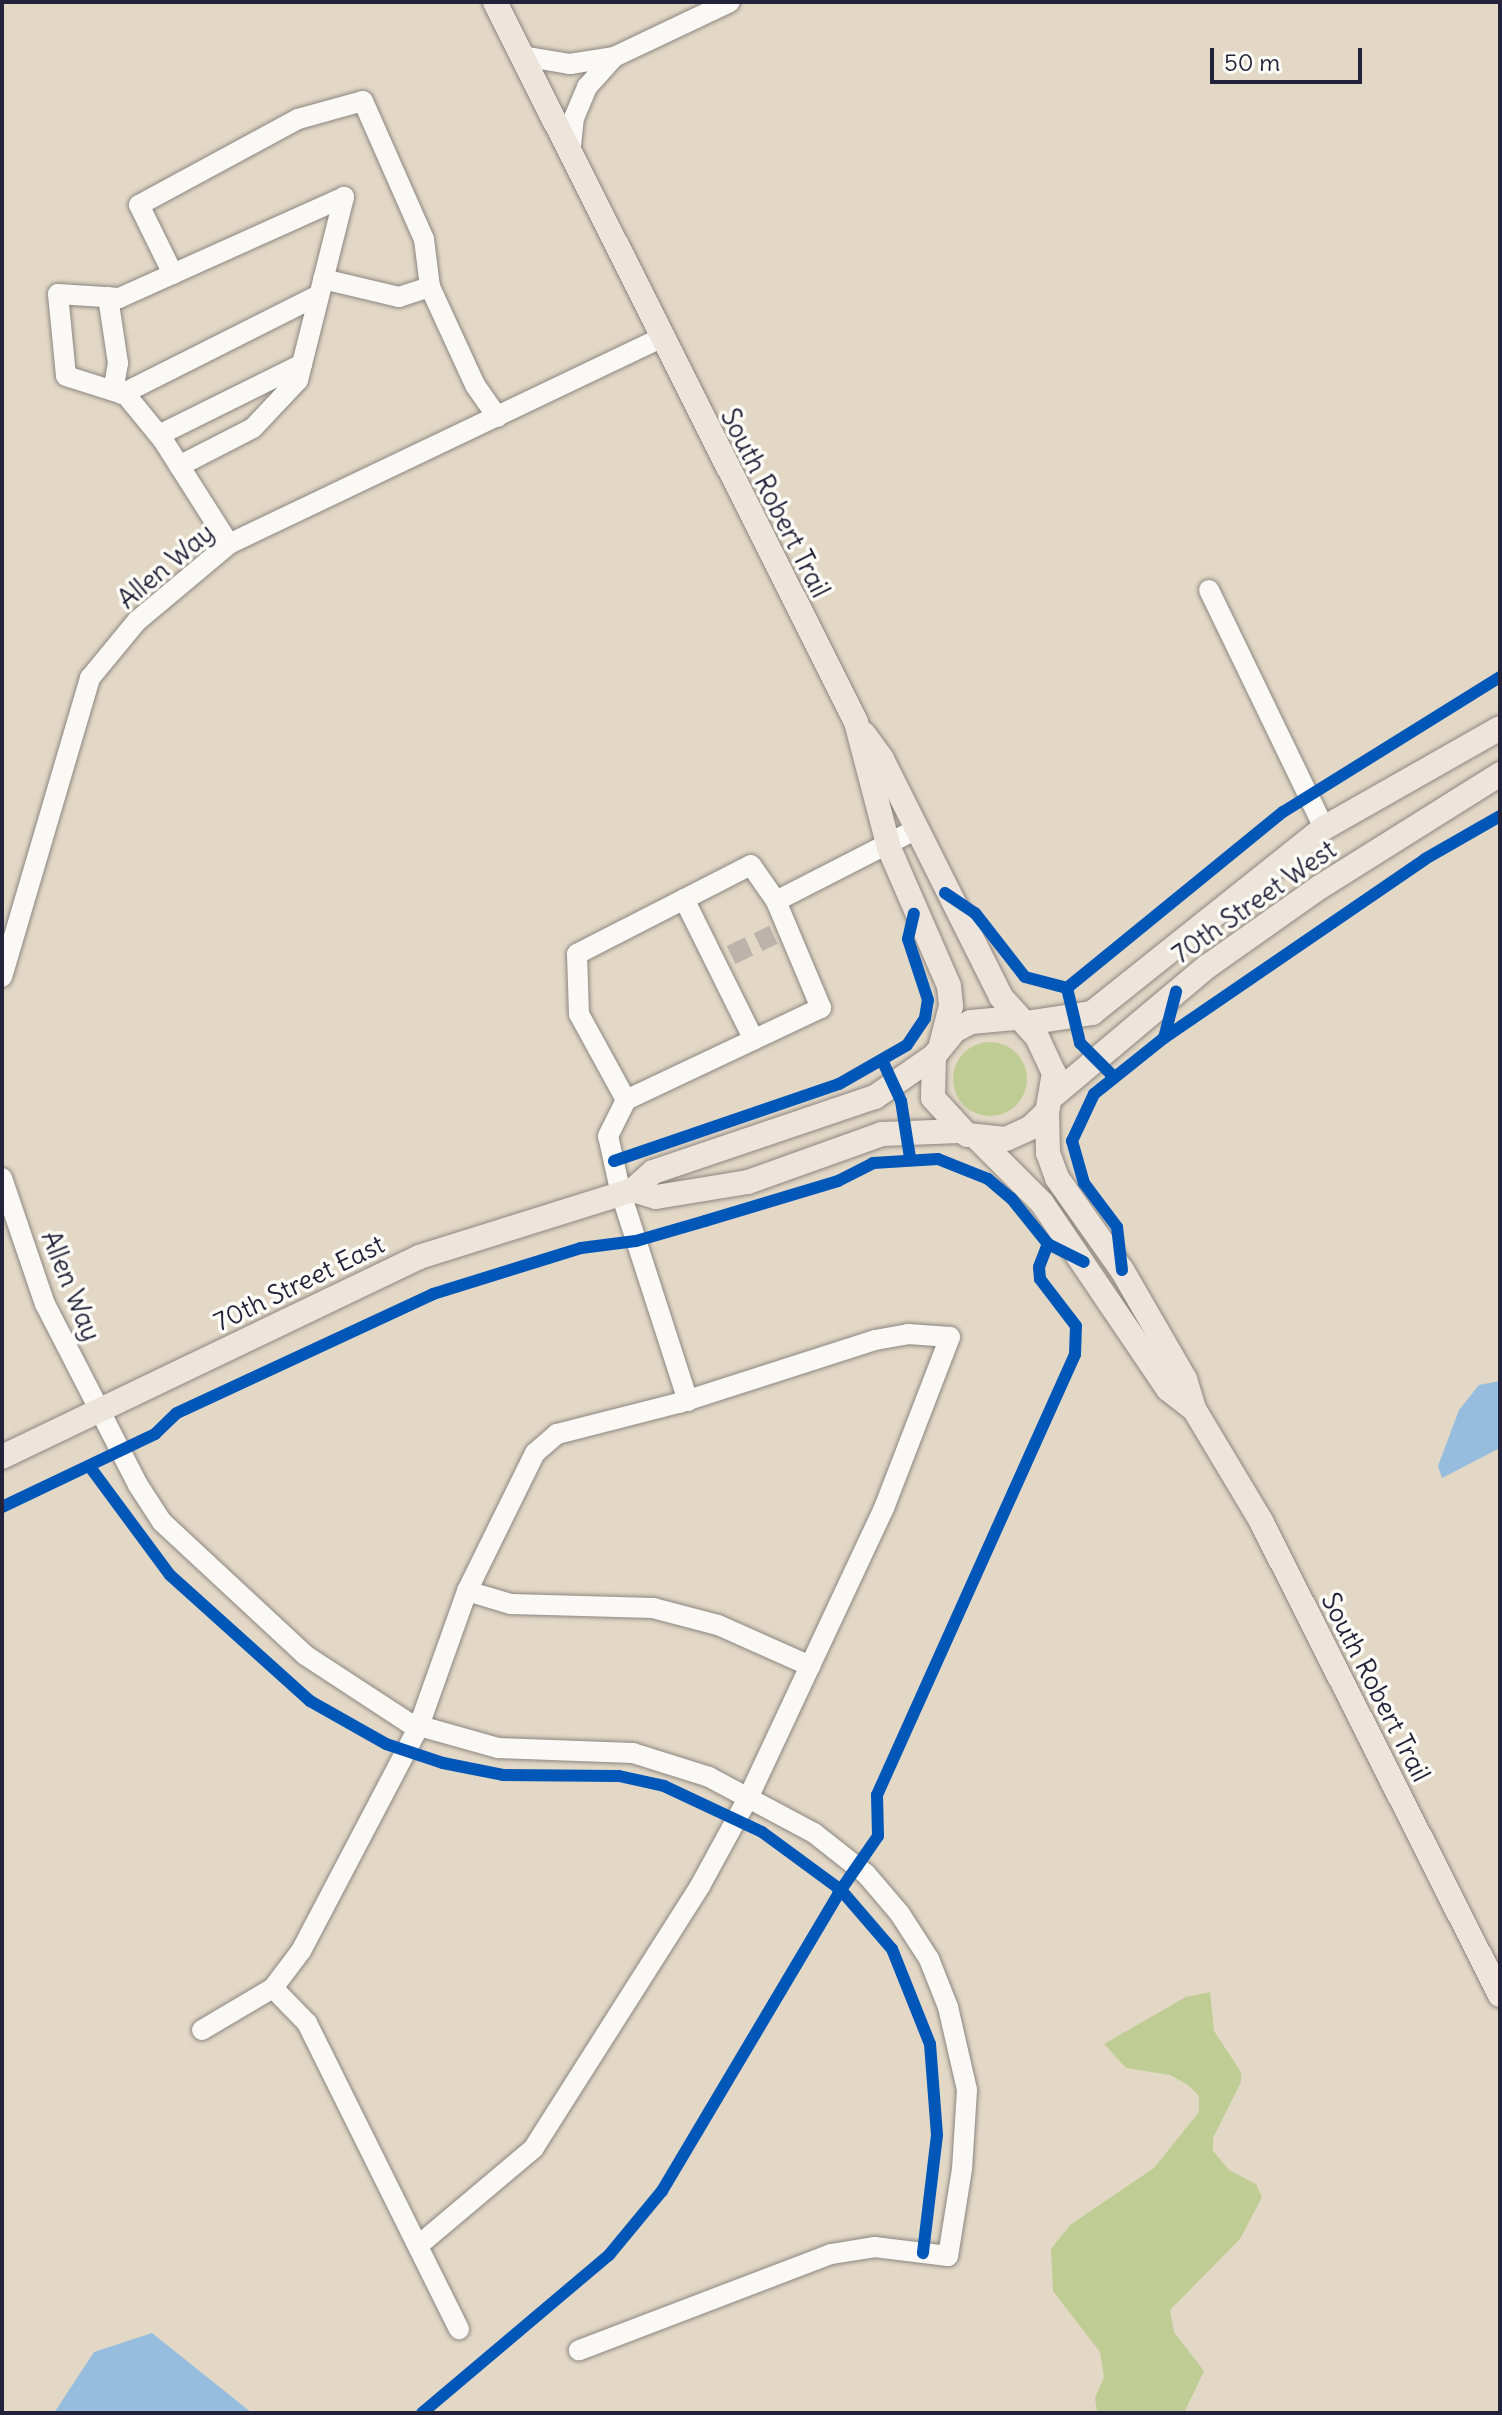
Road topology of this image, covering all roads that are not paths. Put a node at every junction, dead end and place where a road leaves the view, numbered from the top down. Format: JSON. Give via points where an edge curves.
{"nodes":[{"id":1,"x":495,"y":2,"type":"edge"},
{"id":2,"x":730,"y":2,"type":"edge"},
{"id":3,"x":522,"y":56,"type":"junction"},
{"id":4,"x":614,"y":57,"type":"junction"},
{"id":5,"x":570,"y":155,"type":"junction"},
{"id":6,"x":173,"y":274,"type":"junction"},
{"id":7,"x":321,"y":287,"type":"junction"},
{"id":8,"x":430,"y":287,"type":"junction"},
{"id":9,"x":108,"y":297,"type":"junction"},
{"id":10,"x":659,"y":339,"type":"junction"},
{"id":11,"x":302,"y":364,"type":"junction"},
{"id":12,"x":117,"y":392,"type":"junction"},
{"id":13,"x":497,"y":417,"type":"junction"},
{"id":14,"x":159,"y":435,"type":"junction"},
{"id":15,"x":179,"y":466,"type":"junction"},
{"id":16,"x":229,"y":544,"type":"junction"},
{"id":17,"x":1209,"y":590,"type":"dead end"},
{"id":18,"x":856,"y":722,"type":"junction"},
{"id":19,"x":1500,"y":728,"type":"edge"},
{"id":20,"x":1500,"y":774,"type":"edge"},
{"id":21,"x":1324,"y":828,"type":"junction"},
{"id":22,"x":915,"y":830,"type":"junction"},
{"id":23,"x":887,"y":842,"type":"junction"},
{"id":24,"x":684,"y":899,"type":"junction"},
{"id":25,"x":776,"y":901,"type":"junction"},
{"id":26,"x":2,"y":977,"type":"edge"},
{"id":27,"x":1020,"y":1020,"type":"junction"},
{"id":28,"x":754,"y":1040,"type":"junction"},
{"id":29,"x":938,"y":1050,"type":"junction"},
{"id":30,"x":626,"y":1100,"type":"junction"},
{"id":31,"x":1050,"y":1104,"type":"junction"},
{"id":32,"x":969,"y":1134,"type":"junction"},
{"id":33,"x":2,"y":1178,"type":"edge"},
{"id":34,"x":627,"y":1192,"type":"junction"},
{"id":35,"x":688,"y":1401,"type":"junction"},
{"id":36,"x":1194,"y":1409,"type":"junction"},
{"id":37,"x":99,"y":1411,"type":"junction"},
{"id":38,"x":2,"y":1457,"type":"edge"},
{"id":39,"x":467,"y":1591,"type":"junction"},
{"id":40,"x":810,"y":1666,"type":"junction"},
{"id":41,"x":419,"y":1726,"type":"junction"},
{"id":42,"x":748,"y":1798,"type":"junction"},
{"id":43,"x":273,"y":1988,"type":"junction"},
{"id":44,"x":1500,"y":1995,"type":"edge"},
{"id":45,"x":202,"y":2030,"type":"dead end"},
{"id":46,"x":419,"y":2245,"type":"junction"},
{"id":47,"x":459,"y":2329,"type":"dead end"},
{"id":48,"x":579,"y":2350,"type":"dead end"}],
"edges":[{"from":1,"to":3,"type":"main road","name":"South Robert Trail"},
{"from":2,"to":4,"type":"street"},
{"from":3,"to":4,"type":"street","via":[[570,64]]},
{"from":3,"to":5,"type":"main road","name":"South Robert Trail"},
{"from":4,"to":5,"type":"street","via":[[587,87],[574,118]]},
{"from":5,"to":10,"type":"main road","name":"South Robert Trail"},
{"from":6,"to":7,"type":"street","via":[[344,197]]},
{"from":6,"to":8,"type":"street","via":[[139,205],[298,119],[363,101],[424,239]]},
{"from":6,"to":9,"type":"street","via":[[119,298]]},
{"from":7,"to":8,"type":"street","via":[[399,297]]},
{"from":7,"to":11,"type":"street"},
{"from":7,"to":12,"type":"street"},
{"from":8,"to":13,"type":"street","via":[[475,385]]},
{"from":9,"to":12,"type":"street"},
{"from":9,"to":12,"type":"street","via":[[58,294],[66,376]]},
{"from":10,"to":13,"type":"street","name":"Allen Way"},
{"from":10,"to":18,"type":"main road","name":"South Robert Trail"},
{"from":11,"to":14,"type":"street"},
{"from":11,"to":15,"type":"street","via":[[298,380],[253,428]]},
{"from":12,"to":14,"type":"street"},
{"from":13,"to":16,"type":"street","name":"Allen Way"},
{"from":14,"to":15,"type":"street"},
{"from":15,"to":16,"type":"street"},
{"from":16,"to":26,"type":"street","name":"Allen Way","via":[[137,621],[90,678]]},
{"from":17,"to":21,"type":"street"},
{"from":18,"to":22,"type":"main road","via":[[882,759]]},
{"from":18,"to":23,"type":"main road","name":"South Robert Trail"},
{"from":19,"to":21,"type":"main road","name":"70th Street West"},
{"from":20,"to":31,"type":"main road","name":"70th Street West","via":[[1320,887],[1208,966]]},
{"from":21,"to":27,"type":"main road","name":"70th Street West","via":[[1092,1013],[1048,1024]]},
{"from":22,"to":23,"type":"street"},
{"from":22,"to":27,"type":"main road"},
{"from":23,"to":25,"type":"street"},
{"from":23,"to":29,"type":"main road","name":"South Robert Trail","via":[[949,986],[951,1006]]},
{"from":24,"to":25,"type":"street","via":[[751,865]]},
{"from":24,"to":28,"type":"street","via":[[723,959]]},
{"from":24,"to":30,"type":"street","via":[[577,954],[579,1014]]},
{"from":25,"to":28,"type":"street","via":[[780,932],[821,1008]]},
{"from":27,"to":29,"type":"main road","via":[[971,1022]]},
{"from":27,"to":31,"type":"main road","via":[[1050,1059]]},
{"from":28,"to":30,"type":"street"},
{"from":29,"to":32,"type":"main road","via":[[933,1098]]},
{"from":29,"to":34,"type":"main road","name":"70th Street East","via":[[875,1097],[653,1172]]},
{"from":30,"to":34,"type":"street","via":[[608,1136]]},
{"from":31,"to":32,"type":"main road","via":[[1020,1134]]},
{"from":31,"to":36,"type":"main road","name":"South Robert Trail","via":[[1045,1133],[1057,1178],[1152,1319],[1185,1379]]},
{"from":32,"to":34,"type":"main road","name":"70th Street East","via":[[882,1134],[748,1182],[656,1197]]},
{"from":32,"to":36,"type":"main road","name":"South Robert Trail","via":[[1042,1203],[1168,1389]]},
{"from":33,"to":37,"type":"street","name":"Allen Way","via":[[45,1304]]},
{"from":34,"to":35,"type":"street"},
{"from":34,"to":37,"type":"main road","name":"70th Street East","via":[[419,1257]]},
{"from":35,"to":39,"type":"street","via":[[557,1434],[535,1453]]},
{"from":35,"to":40,"type":"street","via":[[875,1340],[908,1334],[950,1337],[884,1508]]},
{"from":36,"to":44,"type":"main road","name":"South Robert Trail","via":[[1261,1521]]},
{"from":37,"to":38,"type":"main road","name":"70th Street East"},
{"from":37,"to":41,"type":"street","name":"Allen Way","via":[[162,1522],[305,1655],[344,1685]]},
{"from":39,"to":40,"type":"street","via":[[511,1604],[653,1608],[718,1625]]},
{"from":39,"to":41,"type":"street"},
{"from":40,"to":42,"type":"street"},
{"from":41,"to":42,"type":"street","name":"Allen Way","via":[[498,1748],[675,1762]]},
{"from":41,"to":43,"type":"street","via":[[339,1885]]},
{"from":42,"to":46,"type":"street","via":[[700,1886],[534,2148]]},
{"from":42,"to":48,"type":"street","name":"Allen Way","via":[[814,1833],[866,1874],[929,1959],[948,2007],[967,2090],[962,2169],[948,2256],[875,2247],[831,2254]]},
{"from":43,"to":45,"type":"street"},
{"from":43,"to":46,"type":"street","via":[[307,2023]]},
{"from":46,"to":47,"type":"street"}]}
